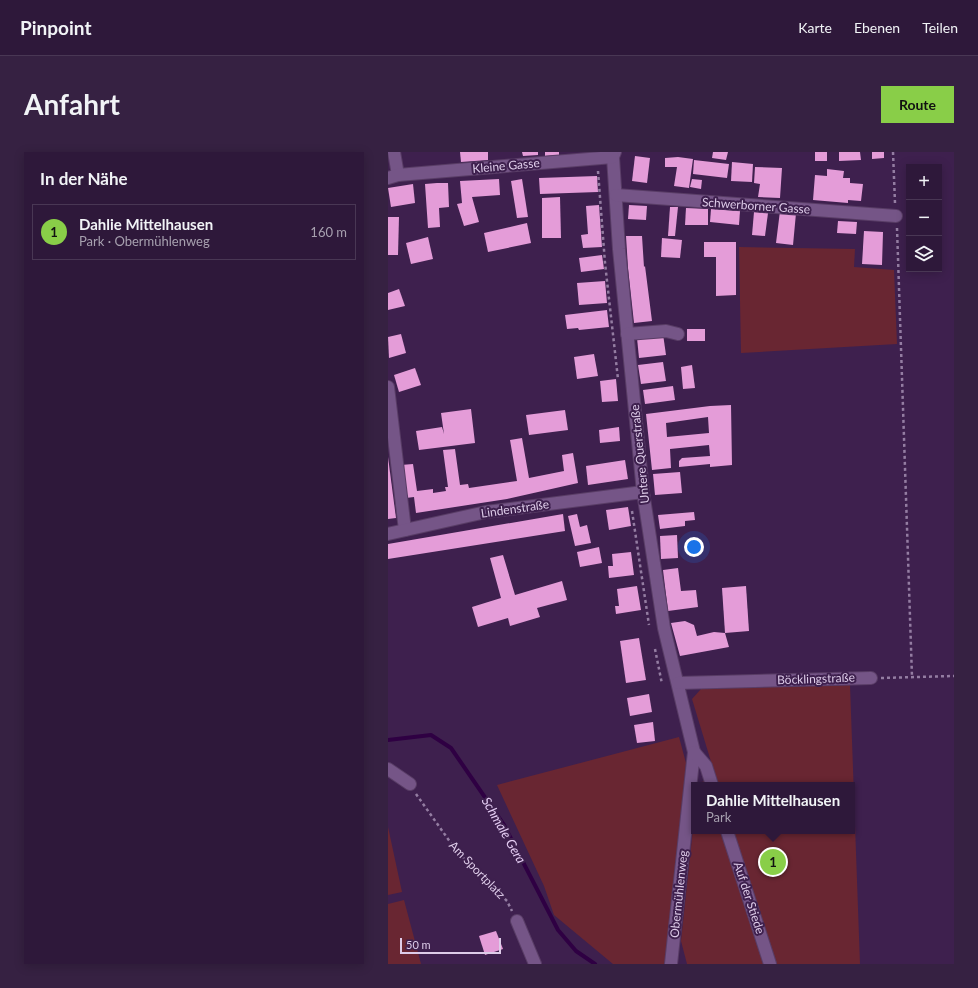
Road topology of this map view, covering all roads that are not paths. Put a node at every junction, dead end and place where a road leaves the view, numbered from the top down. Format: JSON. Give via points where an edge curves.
{"nodes":[{"id":1,"x":394,"y":152,"type":"edge"},
{"id":2,"x":614,"y":154,"type":"edge"},
{"id":3,"x":393,"y":177,"type":"edge"},
{"id":4,"x":616,"y":195,"type":"junction"},
{"id":5,"x":896,"y":216,"type":"dead end"},
{"id":6,"x":627,"y":334,"type":"junction"},
{"id":7,"x":678,"y":334,"type":"dead end"},
{"id":8,"x":388,"y":387,"type":"edge"},
{"id":9,"x":643,"y":492,"type":"junction"},
{"id":10,"x":405,"y":530,"type":"junction"},
{"id":11,"x":388,"y":534,"type":"edge"},
{"id":12,"x":871,"y":678,"type":"road end"},
{"id":13,"x":678,"y":683,"type":"junction"},
{"id":14,"x":694,"y":752,"type":"junction"},
{"id":15,"x":388,"y":770,"type":"edge"},
{"id":16,"x":711,"y":782,"type":"edge"},
{"id":17,"x":410,"y":784,"type":"road end"},
{"id":18,"x":728,"y":834,"type":"edge"},
{"id":19,"x":517,"y":921,"type":"road end"},
{"id":20,"x":536,"y":964,"type":"edge"},
{"id":21,"x":671,"y":964,"type":"edge"},
{"id":22,"x":770,"y":964,"type":"edge"}],
"edges":[{"from":1,"to":3,"type":"street","name":"Kleine Gasse"},
{"from":2,"to":3,"type":"street","name":"Kleine Gasse"},
{"from":2,"to":4,"type":"street","name":"Untere Querstraße"},
{"from":4,"to":5,"type":"street","name":"Schwerborner Gasse"},
{"from":4,"to":6,"type":"street","name":"Untere Querstraße"},
{"from":6,"to":7,"type":"street","via":[[666,331]]},
{"from":6,"to":9,"type":"street","name":"Untere Querstraße"},
{"from":8,"to":10,"type":"street"},
{"from":9,"to":10,"type":"street","name":"Lindenstraße","via":[[486,512]]},
{"from":9,"to":13,"type":"street","name":"Untere Querstraße","via":[[664,628]]},
{"from":10,"to":11,"type":"street","name":"Lindenstraße"},
{"from":12,"to":13,"type":"street","name":"Böcklingstraße"},
{"from":13,"to":14,"type":"street","name":"Untere Querstraße"},
{"from":14,"to":16,"type":"street","via":[[706,766]]},
{"from":14,"to":21,"type":"street","name":"Obermühlenweg"},
{"from":15,"to":17,"type":"street"},
{"from":18,"to":22,"type":"street","name":"Auf der Stiede"},
{"from":19,"to":20,"type":"street"}]}
